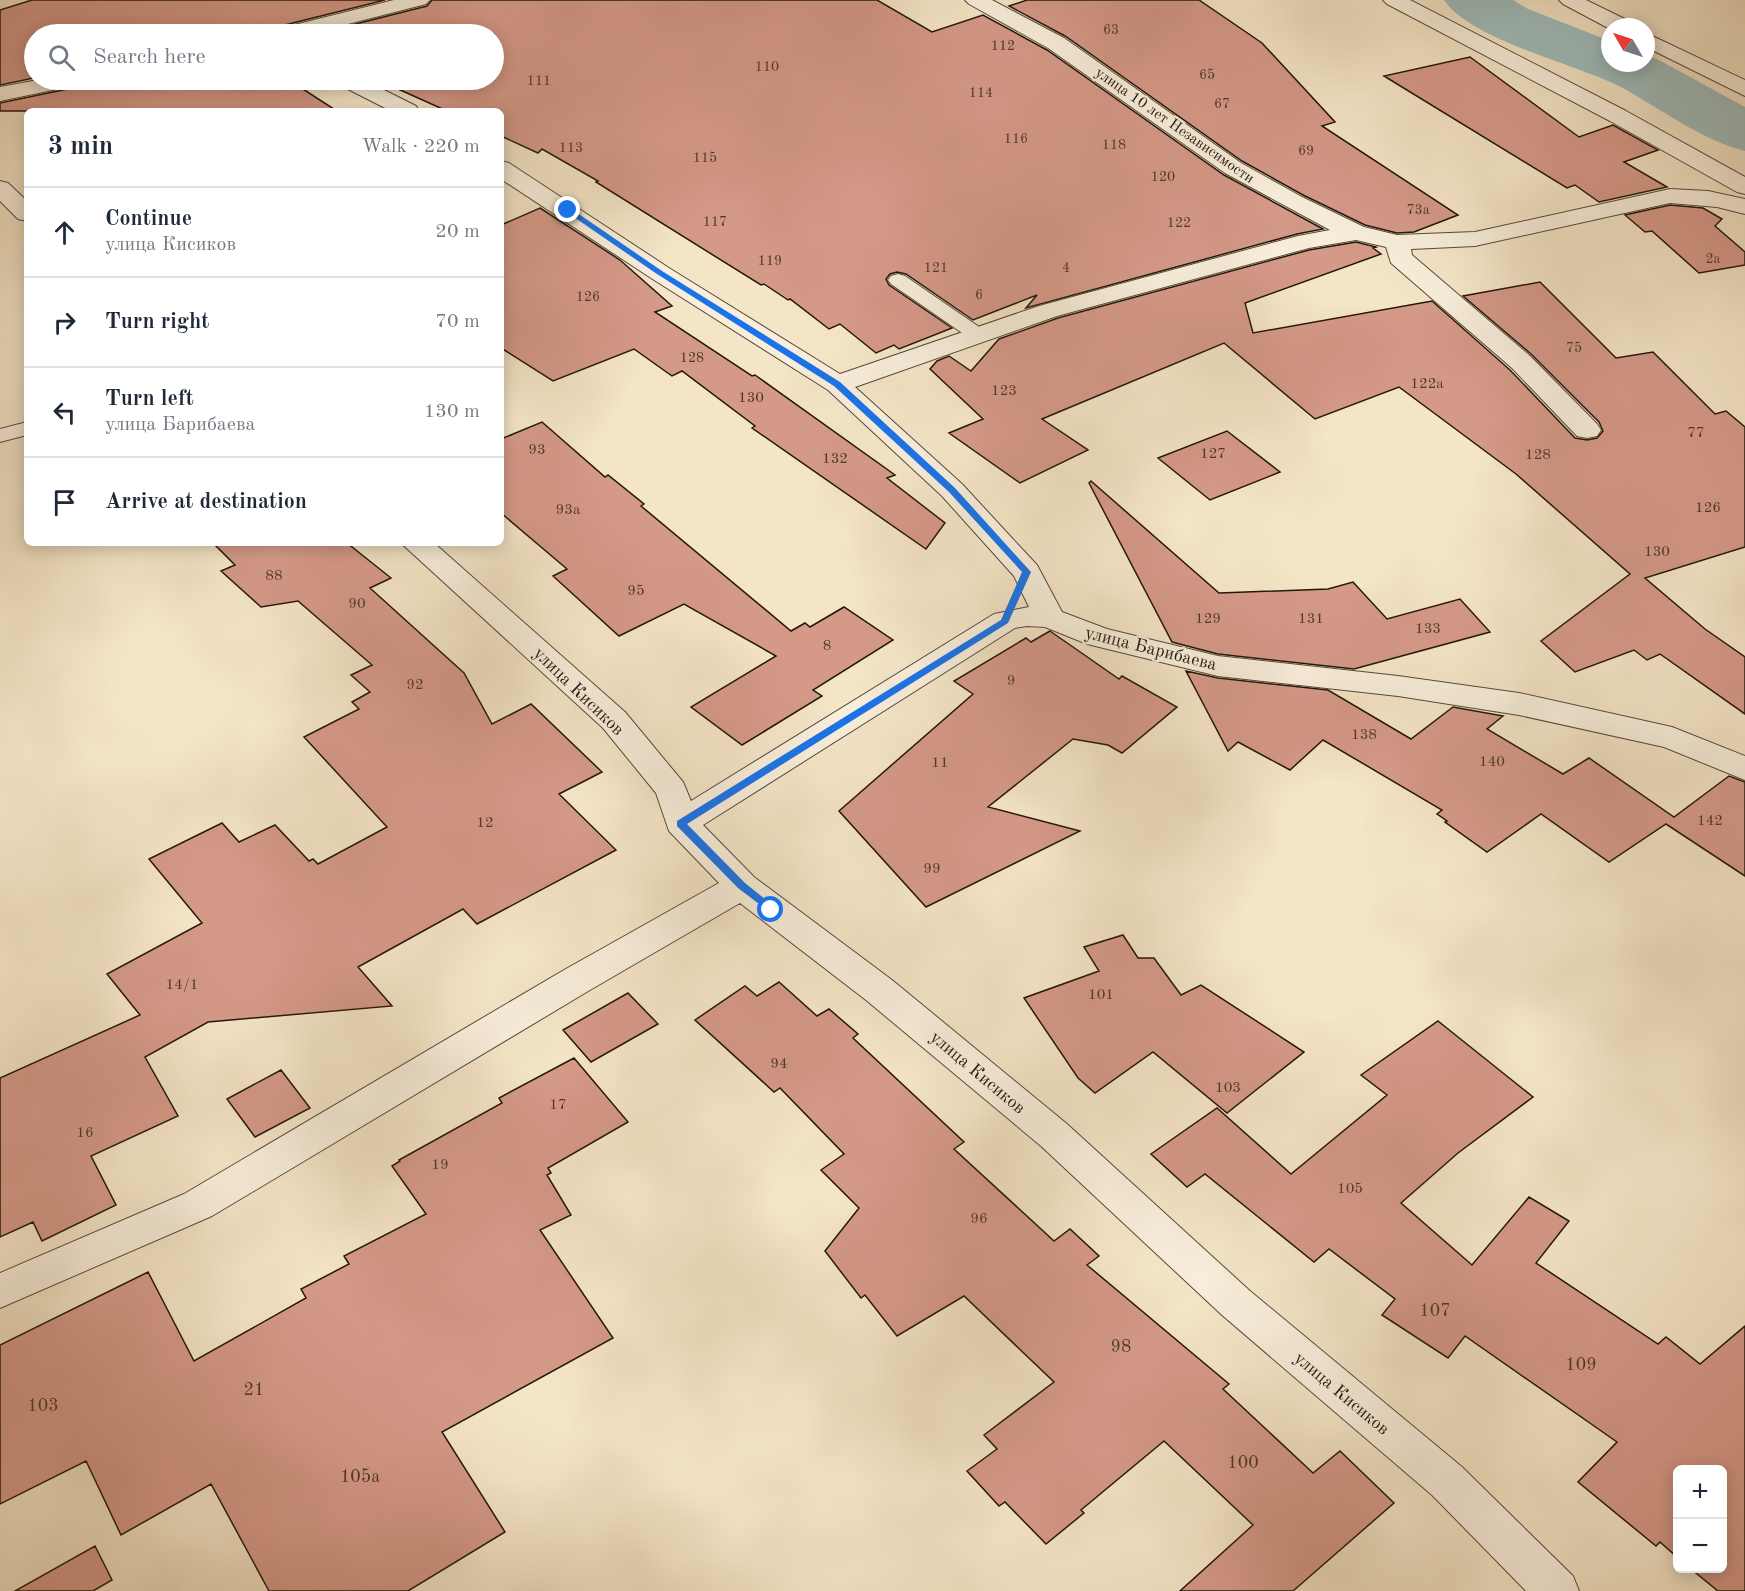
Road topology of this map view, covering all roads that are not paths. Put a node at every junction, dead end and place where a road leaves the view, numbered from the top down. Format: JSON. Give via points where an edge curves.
{"nodes":[{"id":1,"x":976,"y":0,"type":"edge"},
{"id":2,"x":1394,"y":0,"type":"edge"},
{"id":3,"x":1570,"y":0,"type":"edge"},
{"id":4,"x":411,"y":1,"type":"edge"},
{"id":5,"x":1605,"y":18,"type":"edge"},
{"id":6,"x":324,"y":24,"type":"edge"},
{"id":7,"x":1655,"y":44,"type":"edge"},
{"id":8,"x":24,"y":89,"type":"edge"},
{"id":9,"x":1745,"y":89,"type":"edge"},
{"id":10,"x":367,"y":90,"type":"edge"},
{"id":11,"x":0,"y":94,"type":"edge"},
{"id":12,"x":402,"y":108,"type":"edge"},
{"id":13,"x":504,"y":170,"type":"edge"},
{"id":14,"x":0,"y":188,"type":"edge"},
{"id":15,"x":1745,"y":188,"type":"edge"},
{"id":16,"x":1745,"y":207,"type":"edge"},
{"id":17,"x":24,"y":211,"type":"edge"},
{"id":18,"x":1356,"y":233,"type":"junction"},
{"id":19,"x":1397,"y":242,"type":"junction"},
{"id":20,"x":898,"y":280,"type":"dead end"},
{"id":21,"x":978,"y":335,"type":"junction"},
{"id":22,"x":837,"y":384,"type":"junction"},
{"id":23,"x":24,"y":429,"type":"edge"},
{"id":24,"x":1587,"y":430,"type":"dead end"},
{"id":25,"x":0,"y":435,"type":"edge"},
{"id":26,"x":419,"y":546,"type":"edge"},
{"id":27,"x":1027,"y":572,"type":"junction"},
{"id":28,"x":1050,"y":618,"type":"junction"},
{"id":29,"x":1005,"y":621,"type":"junction"},
{"id":30,"x":1745,"y":769,"type":"edge"},
{"id":31,"x":681,"y":824,"type":"junction"},
{"id":32,"x":742,"y":886,"type":"junction"},
{"id":33,"x":0,"y":1291,"type":"edge"},
{"id":34,"x":1557,"y":1591,"type":"edge"}],
"edges":[{"from":1,"to":18,"type":"street","name":"улица 10 лет Независимости","via":[[1056,44],[1233,168]]},
{"from":2,"to":15,"type":"street","via":[[1618,116]]},
{"from":3,"to":5,"type":"street"},
{"from":4,"to":6,"type":"street"},
{"from":7,"to":9,"type":"street"},
{"from":8,"to":11,"type":"street"},
{"from":10,"to":12,"type":"street"},
{"from":13,"to":22,"type":"street"},
{"from":14,"to":17,"type":"street"},
{"from":16,"to":19,"type":"street","name":"улица 10 лет Независимости","via":[[1670,196],[1475,239]]},
{"from":18,"to":19,"type":"street","name":"улица 10 лет Независимости"},
{"from":18,"to":21,"type":"street","via":[[1307,242],[1047,310]]},
{"from":19,"to":24,"type":"street","via":[[1400,258],[1521,362]]},
{"from":20,"to":21,"type":"lane"},
{"from":21,"to":22,"type":"street"},
{"from":22,"to":27,"type":"street","via":[[952,490]]},
{"from":23,"to":25,"type":"lane"},
{"from":26,"to":31,"type":"street","name":"улица Кисиков","via":[[614,720],[671,790]]},
{"from":27,"to":28,"type":"street"},
{"from":27,"to":29,"type":"street"},
{"from":28,"to":29,"type":"street","via":[[1027,616]]},
{"from":28,"to":30,"type":"street","name":"улица Барибаева","via":[[1098,637],[1218,666],[1519,704],[1672,738]]},
{"from":29,"to":31,"type":"street"},
{"from":31,"to":32,"type":"street","name":"улица Кисиков"},
{"from":32,"to":33,"type":"street","via":[[198,1205]]},
{"from":32,"to":34,"type":"street","name":"улица Кисиков","via":[[879,990],[1054,1135],[1236,1303],[1447,1482]]}]}
